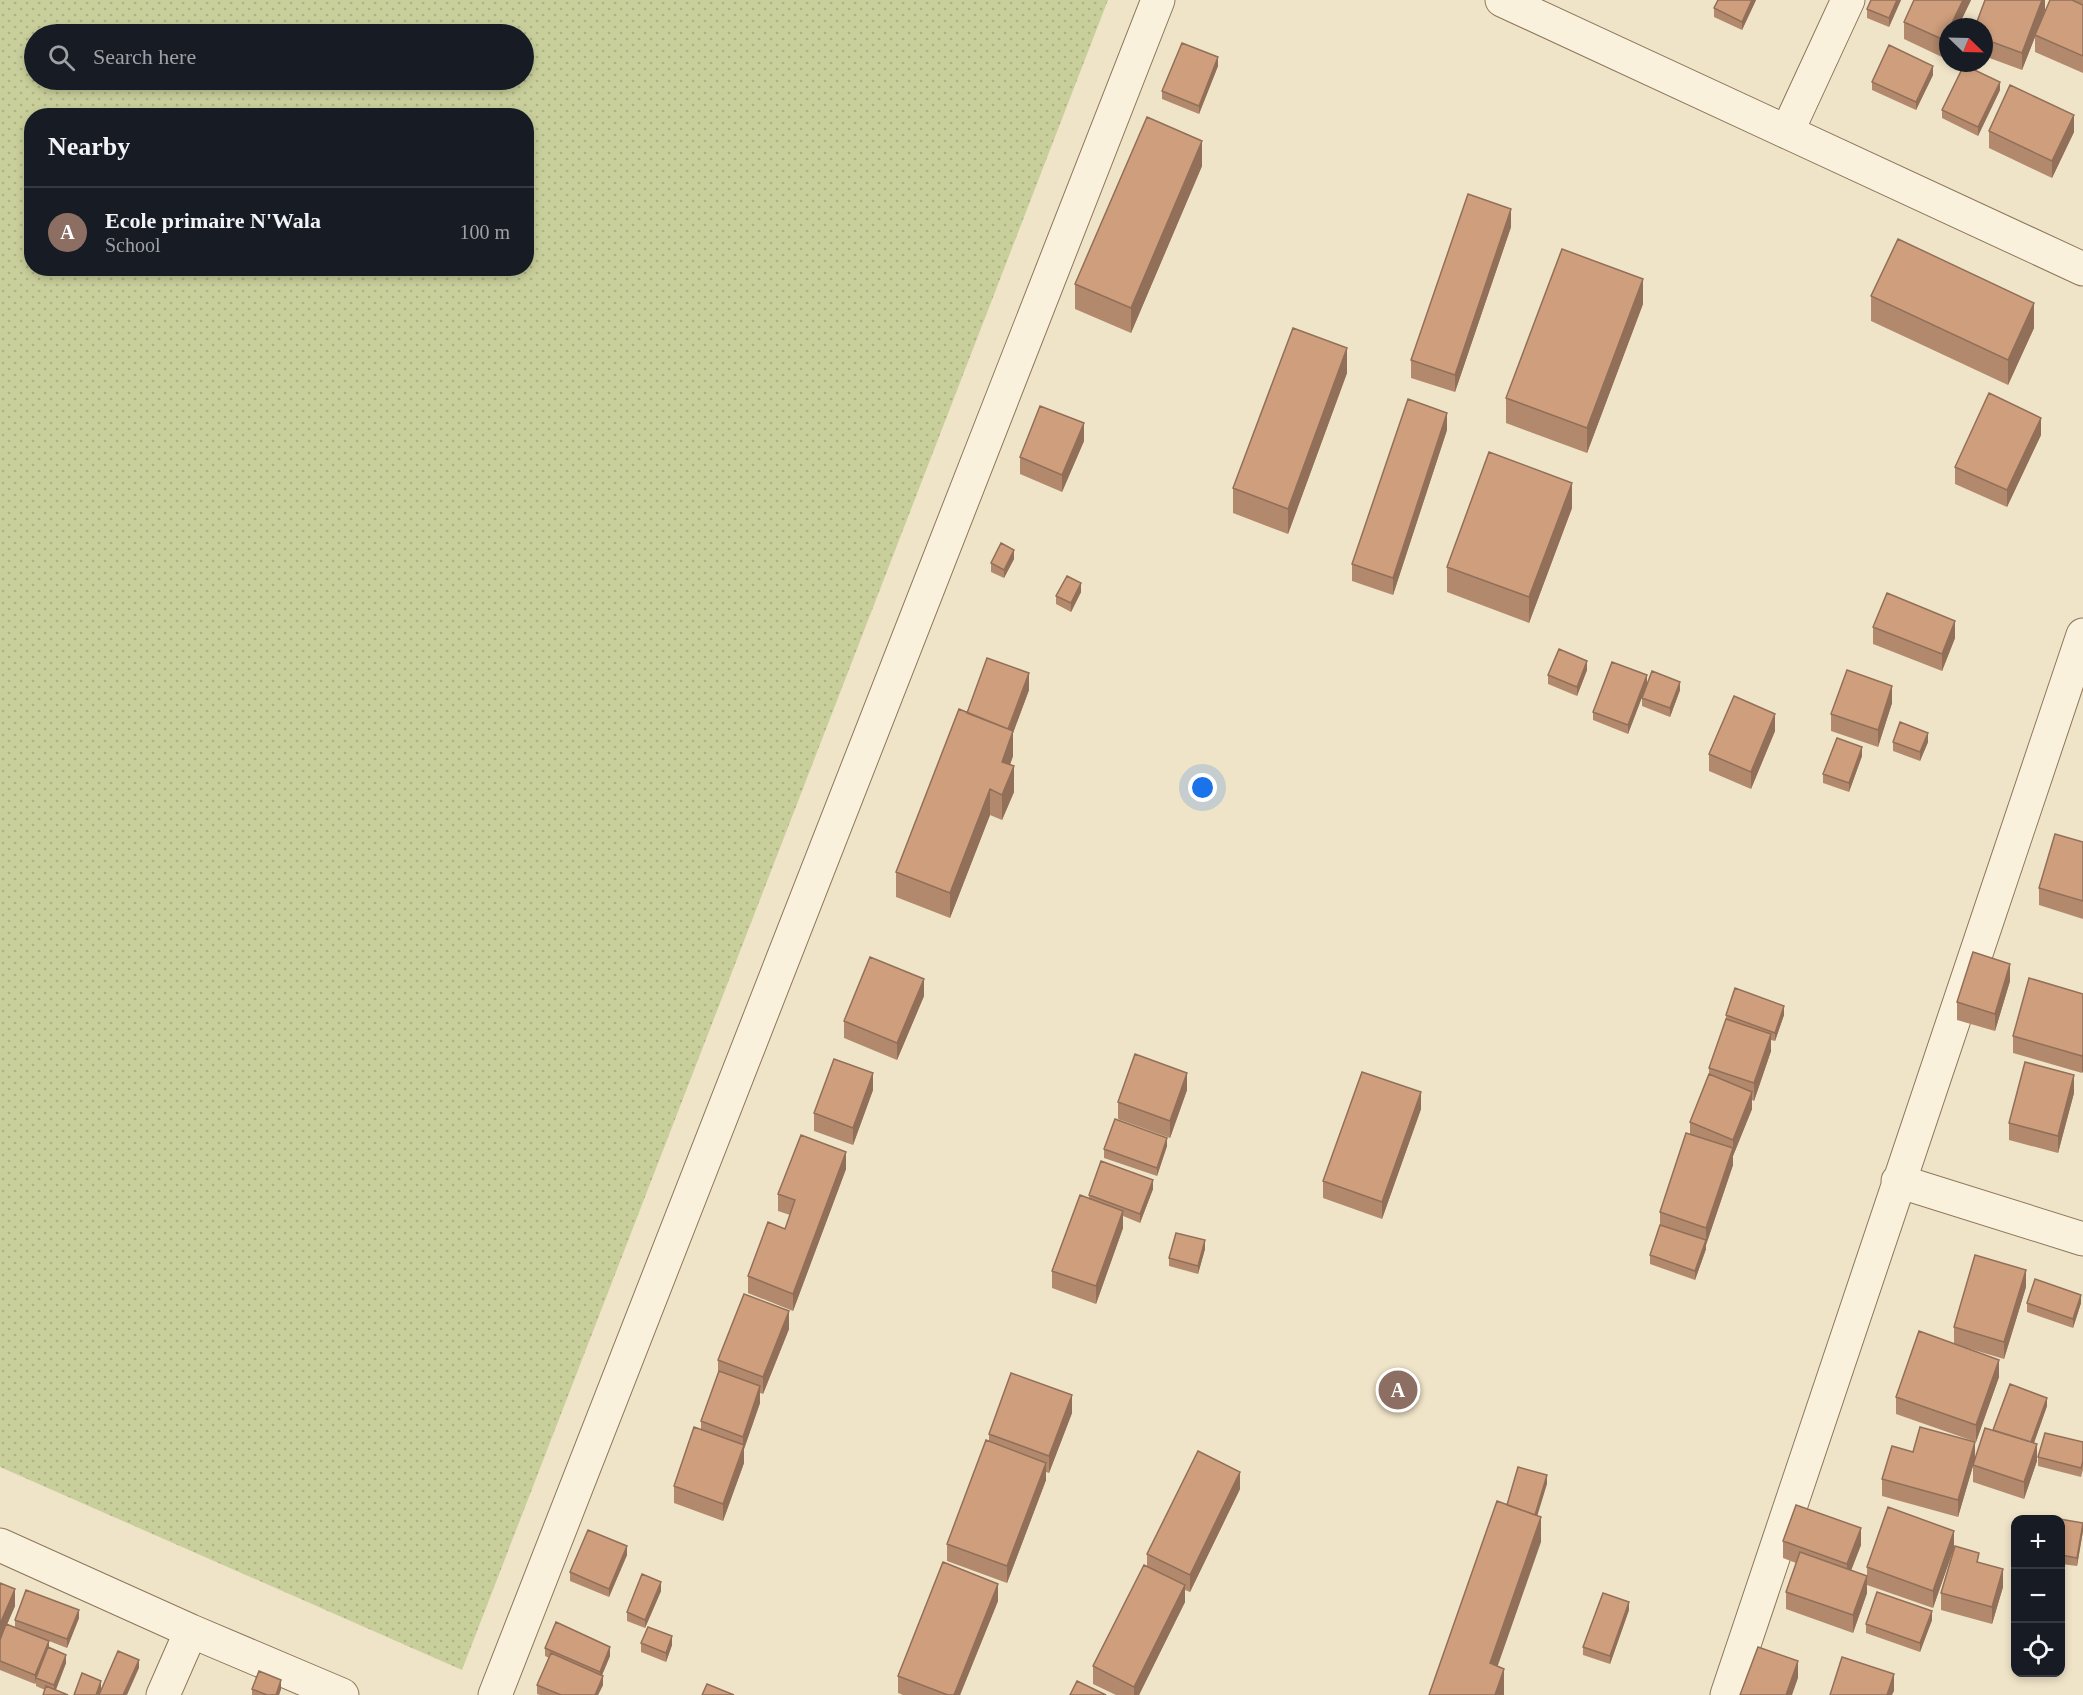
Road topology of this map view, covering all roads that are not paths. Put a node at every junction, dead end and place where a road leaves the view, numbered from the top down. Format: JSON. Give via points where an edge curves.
{"nodes":[{"id":1,"x":1158,"y":0,"type":"edge"},
{"id":2,"x":1502,"y":0,"type":"edge"},
{"id":3,"x":1848,"y":0,"type":"edge"},
{"id":4,"x":1787,"y":132,"type":"junction"},
{"id":5,"x":2083,"y":269,"type":"edge"},
{"id":6,"x":2083,"y":635,"type":"edge"},
{"id":7,"x":1898,"y":1181,"type":"junction"},
{"id":8,"x":2083,"y":1239,"type":"edge"},
{"id":9,"x":0,"y":1545,"type":"edge"},
{"id":10,"x":190,"y":1631,"type":"junction"},
{"id":11,"x":163,"y":1695,"type":"edge"},
{"id":12,"x":342,"y":1695,"type":"edge"},
{"id":13,"x":495,"y":1695,"type":"edge"},
{"id":14,"x":1727,"y":1695,"type":"edge"}],
"edges":[{"from":1,"to":13,"type":"street"},
{"from":2,"to":4,"type":"street"},
{"from":3,"to":4,"type":"street"},
{"from":4,"to":5,"type":"street"},
{"from":6,"to":7,"type":"street"},
{"from":7,"to":8,"type":"street"},
{"from":7,"to":14,"type":"street"},
{"from":9,"to":10,"type":"street"},
{"from":10,"to":11,"type":"street"},
{"from":10,"to":12,"type":"street"}]}
